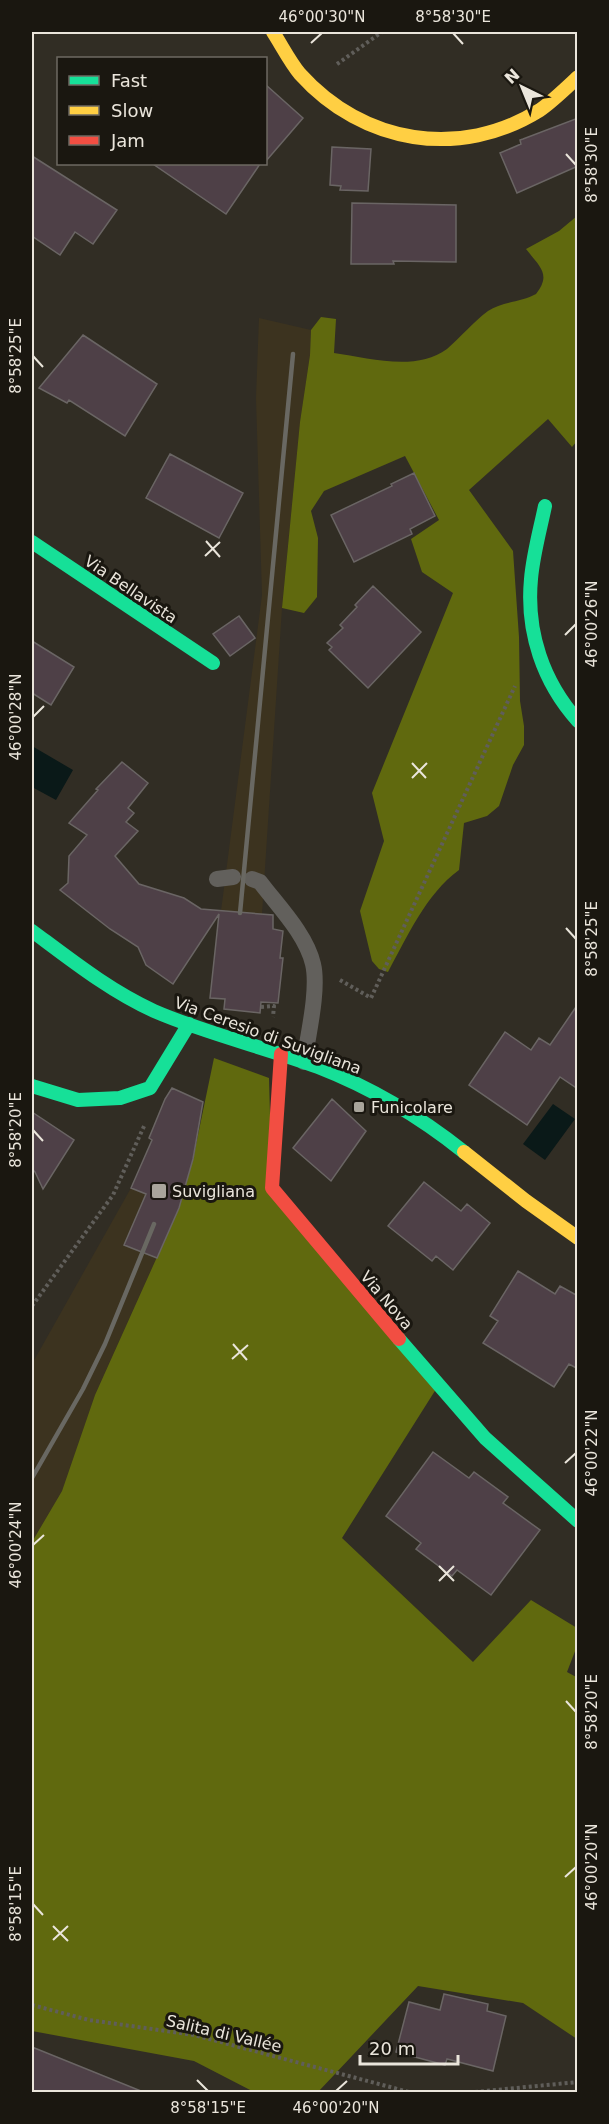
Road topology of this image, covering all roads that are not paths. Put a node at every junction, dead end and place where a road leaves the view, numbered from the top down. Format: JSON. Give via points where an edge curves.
{"nodes":[{"id":1,"x":273,"y":32,"type":"edge"},
{"id":2,"x":578,"y":77,"type":"edge"},
{"id":3,"x":545,"y":506,"type":"dead end"},
{"id":4,"x":32,"y":542,"type":"edge"},
{"id":5,"x":213,"y":663,"type":"dead end"},
{"id":6,"x":578,"y":721,"type":"edge"},
{"id":7,"x":252,"y":879,"type":"dead end"},
{"id":8,"x":32,"y":931,"type":"edge"},
{"id":9,"x":189,"y":1024,"type":"junction"},
{"id":10,"x":281,"y":1054,"type":"junction"},
{"id":11,"x":304,"y":1062,"type":"junction"},
{"id":12,"x":32,"y":1086,"type":"edge"},
{"id":13,"x":578,"y":1238,"type":"edge"},
{"id":14,"x":578,"y":1521,"type":"edge"}],
"edges":[{"from":1,"to":2,"type":"street","via":[[284,53],[310,83],[346,114],[370,127],[422,139],[479,137],[505,128],[549,102]]},
{"from":3,"to":6,"type":"street","via":[[530,587],[535,645],[551,686]]},
{"from":4,"to":5,"type":"street","name":"Via Bellavista"},
{"from":7,"to":11,"type":"lane","via":[[260,882],[294,927],[313,963],[315,979]]},
{"from":8,"to":9,"type":"street","name":"Via Ceresio di Suvigliana","via":[[131,999]]},
{"from":9,"to":10,"type":"street","name":"Via Ceresio di Suvigliana"},
{"from":9,"to":12,"type":"street","via":[[150,1088],[120,1098],[78,1100]]},
{"from":10,"to":11,"type":"street","name":"Via Ceresio di Suvigliana"},
{"from":10,"to":14,"type":"street","name":"Via Nova","via":[[272,1188],[485,1438]]},
{"from":11,"to":13,"type":"street","name":"Via Ceresio di Suvigliana","via":[[372,1091],[410,1113]]}]}
